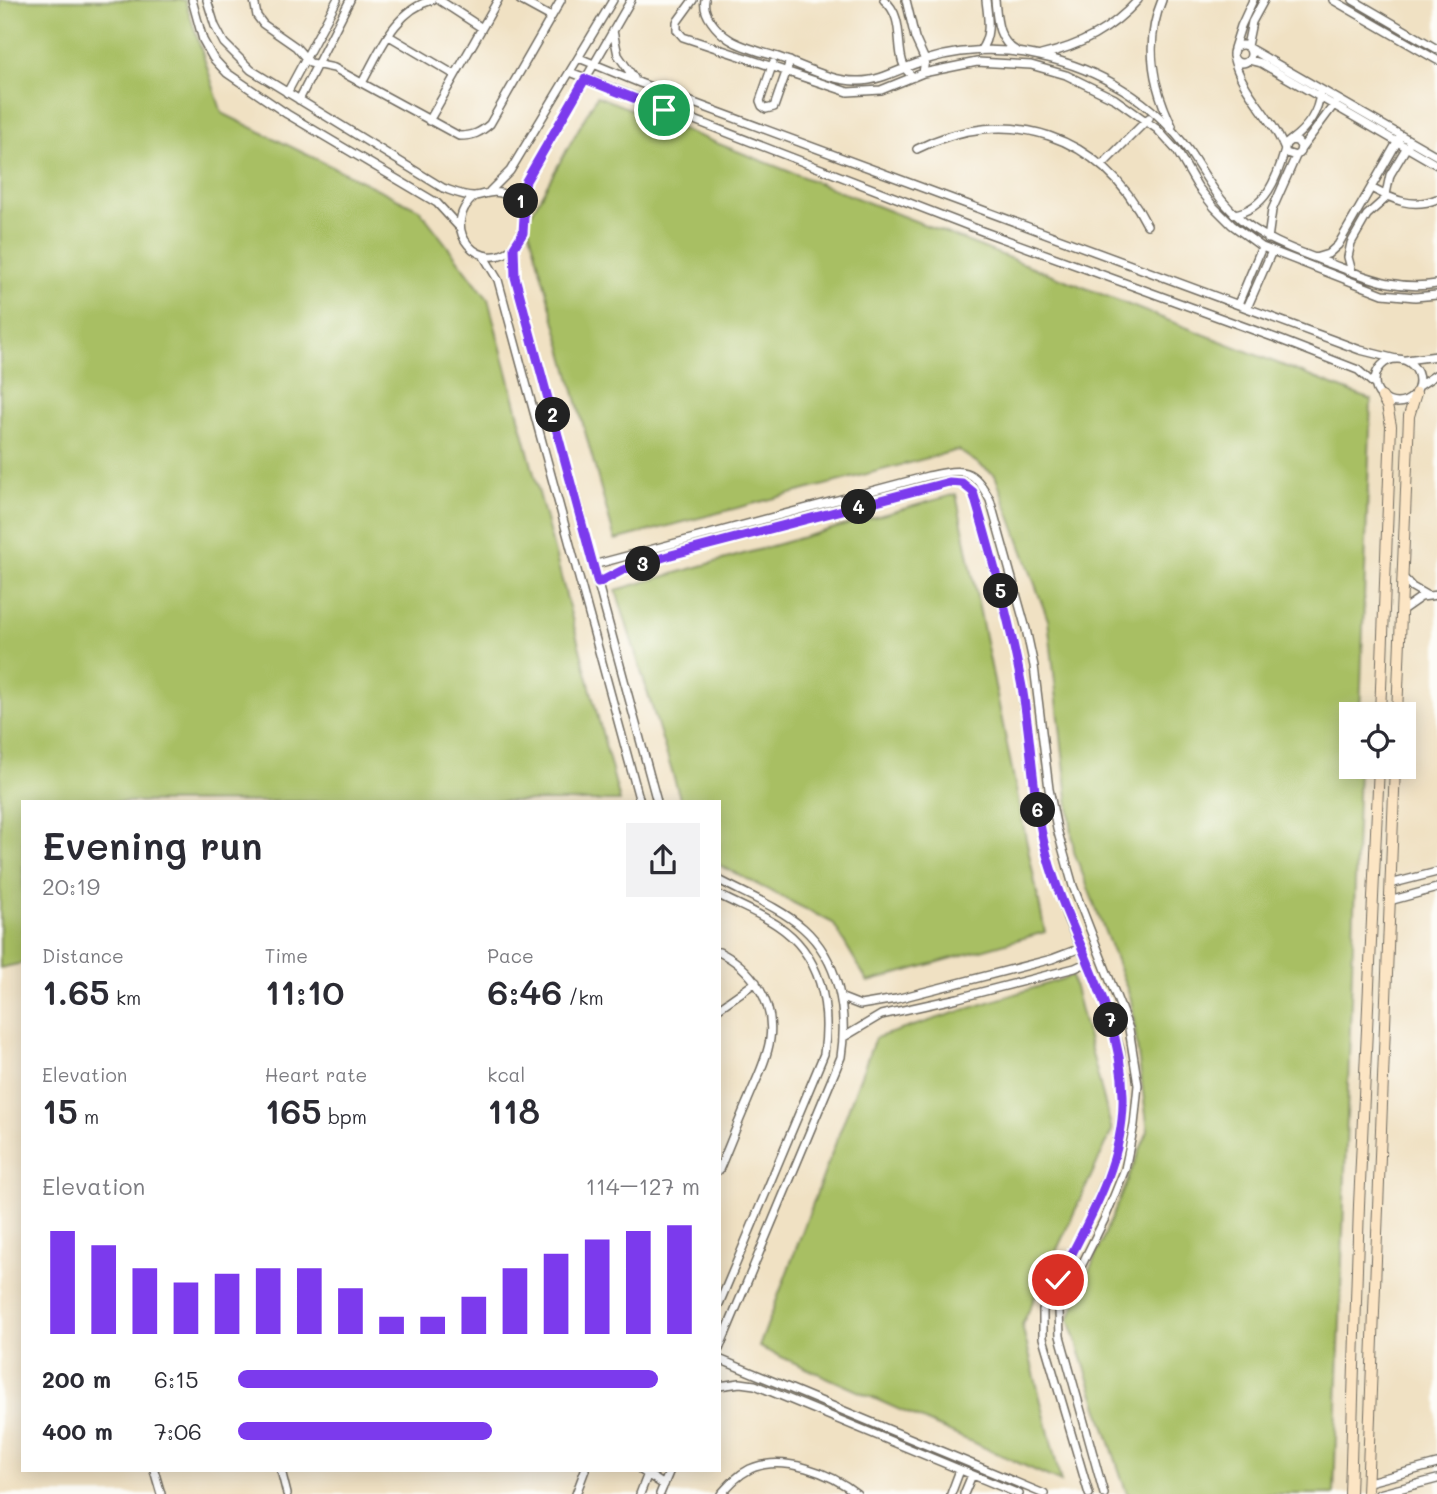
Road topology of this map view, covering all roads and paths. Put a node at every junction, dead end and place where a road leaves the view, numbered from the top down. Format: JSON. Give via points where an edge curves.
{"nodes":[{"id":1,"x":192,"y":0,"type":"edge"},
{"id":2,"x":207,"y":0,"type":"edge"},
{"id":3,"x":254,"y":0,"type":"edge"},
{"id":4,"x":337,"y":0,"type":"edge"},
{"id":5,"x":349,"y":0,"type":"edge"},
{"id":6,"x":432,"y":0,"type":"edge"},
{"id":7,"x":439,"y":0,"type":"edge"},
{"id":8,"x":498,"y":0,"type":"edge"},
{"id":9,"x":520,"y":0,"type":"edge"},
{"id":10,"x":561,"y":0,"type":"edge"},
{"id":11,"x":613,"y":0,"type":"edge"},
{"id":12,"x":631,"y":0,"type":"edge"},
{"id":13,"x":705,"y":0,"type":"edge"},
{"id":14,"x":884,"y":0,"type":"edge"},
{"id":15,"x":906,"y":0,"type":"edge"},
{"id":16,"x":986,"y":0,"type":"edge"},
{"id":17,"x":995,"y":0,"type":"edge"},
{"id":18,"x":1139,"y":0,"type":"edge"},
{"id":19,"x":1162,"y":0,"type":"edge"},
{"id":20,"x":1253,"y":0,"type":"edge"},
{"id":21,"x":1264,"y":0,"type":"edge"},
{"id":22,"x":1333,"y":0,"type":"edge"},
{"id":23,"x":1353,"y":0,"type":"edge"},
{"id":24,"x":691,"y":2,"type":"edge"},
{"id":25,"x":705,"y":10,"type":"junction"},
{"id":26,"x":551,"y":17,"type":"junction"},
{"id":27,"x":482,"y":28,"type":"junction"},
{"id":28,"x":613,"y":31,"type":"junction"},
{"id":29,"x":389,"y":36,"type":"junction"},
{"id":30,"x":1420,"y":39,"type":"junction"},
{"id":31,"x":1248,"y":47,"type":"junction"},
{"id":32,"x":1415,"y":48,"type":"junction"},
{"id":33,"x":1437,"y":49,"type":"edge"},
{"id":34,"x":980,"y":51,"type":"junction"},
{"id":35,"x":1016,"y":51,"type":"junction"},
{"id":36,"x":1234,"y":53,"type":"junction"},
{"id":37,"x":1038,"y":55,"type":"junction"},
{"id":38,"x":775,"y":56,"type":"junction"},
{"id":39,"x":305,"y":58,"type":"junction"},
{"id":40,"x":579,"y":58,"type":"junction"},
{"id":41,"x":925,"y":60,"type":"junction"},
{"id":42,"x":1249,"y":60,"type":"junction"},
{"id":43,"x":1437,"y":60,"type":"edge"},
{"id":44,"x":790,"y":61,"type":"junction"},
{"id":45,"x":593,"y":64,"type":"junction"},
{"id":46,"x":317,"y":65,"type":"junction"},
{"id":47,"x":772,"y":66,"type":"junction"},
{"id":48,"x":904,"y":69,"type":"junction"},
{"id":49,"x":570,"y":72,"type":"junction"},
{"id":50,"x":786,"y":72,"type":"junction"},
{"id":51,"x":923,"y":73,"type":"junction"},
{"id":52,"x":456,"y":75,"type":"junction"},
{"id":53,"x":914,"y":77,"type":"junction"},
{"id":54,"x":585,"y":79,"type":"junction"},
{"id":55,"x":362,"y":83,"type":"junction"},
{"id":56,"x":640,"y":83,"type":"junction"},
{"id":57,"x":1320,"y":93,"type":"junction"},
{"id":58,"x":293,"y":97,"type":"junction"},
{"id":59,"x":1336,"y":102,"type":"junction"},
{"id":60,"x":284,"y":112,"type":"junction"},
{"id":61,"x":1155,"y":113,"type":"junction"},
{"id":62,"x":1146,"y":120,"type":"junction"},
{"id":63,"x":429,"y":121,"type":"junction"},
{"id":64,"x":1175,"y":133,"type":"junction"},
{"id":65,"x":1399,"y":139,"type":"junction"},
{"id":66,"x":1291,"y":140,"type":"junction"},
{"id":67,"x":1409,"y":144,"type":"junction"},
{"id":68,"x":917,"y":149,"type":"dead end"},
{"id":69,"x":1285,"y":149,"type":"junction"},
{"id":70,"x":1298,"y":153,"type":"junction"},
{"id":71,"x":1437,"y":156,"type":"edge"},
{"id":72,"x":1102,"y":165,"type":"junction"},
{"id":73,"x":1437,"y":166,"type":"edge"},
{"id":74,"x":1371,"y":188,"type":"junction"},
{"id":75,"x":490,"y":191,"type":"junction"},
{"id":76,"x":475,"y":196,"type":"junction"},
{"id":77,"x":1386,"y":196,"type":"junction"},
{"id":78,"x":1437,"y":199,"type":"edge"},
{"id":79,"x":521,"y":209,"type":"junction"},
{"id":80,"x":1234,"y":214,"type":"junction"},
{"id":81,"x":1147,"y":225,"type":"dead end"},
{"id":82,"x":460,"y":228,"type":"junction"},
{"id":83,"x":1269,"y":239,"type":"junction"},
{"id":84,"x":514,"y":247,"type":"junction"},
{"id":85,"x":1262,"y":247,"type":"junction"},
{"id":86,"x":1293,"y":250,"type":"junction"},
{"id":87,"x":1272,"y":251,"type":"junction"},
{"id":88,"x":483,"y":255,"type":"junction"},
{"id":89,"x":1315,"y":258,"type":"junction"},
{"id":90,"x":1289,"y":259,"type":"junction"},
{"id":91,"x":1352,"y":272,"type":"junction"},
{"id":92,"x":1437,"y":284,"type":"edge"},
{"id":93,"x":1423,"y":287,"type":"junction"},
{"id":94,"x":1437,"y":295,"type":"edge"},
{"id":95,"x":1425,"y":297,"type":"junction"},
{"id":96,"x":1238,"y":304,"type":"junction"},
{"id":97,"x":1247,"y":308,"type":"junction"},
{"id":98,"x":1437,"y":356,"type":"edge"},
{"id":99,"x":1400,"y":359,"type":"junction"},
{"id":100,"x":1437,"y":374,"type":"edge"},
{"id":101,"x":1375,"y":385,"type":"junction"},
{"id":102,"x":1418,"y":390,"type":"junction"},
{"id":103,"x":1382,"y":397,"type":"junction"},
{"id":104,"x":593,"y":565,"type":"junction"},
{"id":105,"x":1402,"y":575,"type":"junction"},
{"id":106,"x":598,"y":583,"type":"junction"},
{"id":107,"x":1426,"y":595,"type":"junction"},
{"id":108,"x":1437,"y":595,"type":"edge"},
{"id":109,"x":1401,"y":612,"type":"junction"},
{"id":110,"x":1381,"y":702,"type":"edge"},
{"id":111,"x":1397,"y":702,"type":"edge"},
{"id":112,"x":1378,"y":779,"type":"edge"},
{"id":113,"x":1394,"y":779,"type":"edge"},
{"id":114,"x":639,"y":800,"type":"edge"},
{"id":115,"x":656,"y":800,"type":"edge"},
{"id":116,"x":1437,"y":872,"type":"edge"},
{"id":117,"x":721,"y":881,"type":"edge"},
{"id":118,"x":1390,"y":884,"type":"junction"},
{"id":119,"x":1437,"y":888,"type":"edge"},
{"id":120,"x":721,"y":896,"type":"edge"},
{"id":121,"x":1389,"y":901,"type":"junction"},
{"id":122,"x":1082,"y":948,"type":"junction"},
{"id":123,"x":721,"y":953,"type":"edge"},
{"id":124,"x":1087,"y":963,"type":"junction"},
{"id":125,"x":755,"y":982,"type":"junction"},
{"id":126,"x":842,"y":998,"type":"junction"},
{"id":127,"x":721,"y":1007,"type":"edge"},
{"id":128,"x":844,"y":1037,"type":"junction"},
{"id":129,"x":721,"y":1165,"type":"edge"},
{"id":130,"x":721,"y":1299,"type":"edge"},
{"id":131,"x":721,"y":1344,"type":"edge"},
{"id":132,"x":721,"y":1360,"type":"edge"},
{"id":133,"x":721,"y":1387,"type":"edge"},
{"id":134,"x":1437,"y":1464,"type":"edge"},
{"id":135,"x":960,"y":1470,"type":"junction"},
{"id":136,"x":155,"y":1472,"type":"edge"},
{"id":137,"x":282,"y":1472,"type":"edge"},
{"id":138,"x":583,"y":1472,"type":"edge"},
{"id":139,"x":646,"y":1472,"type":"edge"},
{"id":140,"x":647,"y":1472,"type":"edge"},
{"id":141,"x":669,"y":1472,"type":"edge"},
{"id":142,"x":972,"y":1475,"type":"junction"},
{"id":143,"x":1437,"y":1479,"type":"edge"},
{"id":144,"x":1369,"y":1482,"type":"junction"},
{"id":145,"x":664,"y":1485,"type":"junction"},
{"id":146,"x":161,"y":1494,"type":"edge"},
{"id":147,"x":287,"y":1494,"type":"edge"},
{"id":148,"x":576,"y":1494,"type":"edge"},
{"id":149,"x":640,"y":1494,"type":"edge"},
{"id":150,"x":660,"y":1494,"type":"edge"},
{"id":151,"x":721,"y":1494,"type":"edge"},
{"id":152,"x":857,"y":1494,"type":"edge"},
{"id":153,"x":951,"y":1494,"type":"edge"},
{"id":154,"x":964,"y":1494,"type":"edge"},
{"id":155,"x":1019,"y":1494,"type":"edge"},
{"id":156,"x":1044,"y":1494,"type":"edge"},
{"id":157,"x":1089,"y":1494,"type":"edge"},
{"id":158,"x":1104,"y":1494,"type":"edge"},
{"id":159,"x":1350,"y":1494,"type":"edge"},
{"id":160,"x":1367,"y":1494,"type":"edge"},
{"id":161,"x":1379,"y":1494,"type":"edge"}],
"edges":[{"from":1,"to":60,"type":"street","via":[[203,40],[214,58],[242,86]]},
{"from":2,"to":58,"type":"street","via":[[215,26],[237,58]]},
{"from":3,"to":39,"type":"street","via":[[263,24]]},
{"from":4,"to":39,"type":"street"},
{"from":5,"to":46,"type":"street"},
{"from":6,"to":29,"type":"street","via":[[408,11]]},
{"from":7,"to":27,"type":"street"},
{"from":8,"to":27,"type":"street"},
{"from":9,"to":26,"type":"street"},
{"from":10,"to":26,"type":"street"},
{"from":11,"to":40,"type":"street"},
{"from":12,"to":28,"type":"street"},
{"from":13,"to":25,"type":"street"},
{"from":14,"to":48,"type":"street","via":[[896,14]]},
{"from":15,"to":41,"type":"street"},
{"from":16,"to":34,"type":"street","via":[[989,29]]},
{"from":17,"to":35,"type":"street","via":[[999,31]]},
{"from":18,"to":37,"type":"street","via":[[1104,31]]},
{"from":19,"to":64,"type":"street","via":[[1153,30],[1152,68],[1161,104]]},
{"from":20,"to":36,"type":"street"},
{"from":21,"to":31,"type":"street","via":[[1249,30]]},
{"from":22,"to":32,"type":"street"},
{"from":23,"to":30,"type":"street"},
{"from":24,"to":25,"type":"street"},
{"from":24,"to":47,"type":"street","via":[[677,22],[683,37]]},
{"from":25,"to":38,"type":"street","via":[[728,38]]},
{"from":26,"to":63,"type":"street","via":[[490,124],[481,132],[459,136]]},
{"from":27,"to":52,"type":"street"},
{"from":28,"to":45,"type":"street"},
{"from":28,"to":56,"type":"street","via":[[618,55]]},
{"from":29,"to":52,"type":"street"},
{"from":29,"to":55,"type":"street"},
{"from":30,"to":32,"type":"street"},
{"from":30,"to":33,"type":"street"},
{"from":31,"to":36,"type":"street","via":[[1240,45]]},
{"from":31,"to":42,"type":"street"},
{"from":31,"to":57,"type":"street"},
{"from":32,"to":43,"type":"street"},
{"from":34,"to":35,"type":"street"},
{"from":34,"to":41,"type":"street"},
{"from":35,"to":37,"type":"street"},
{"from":36,"to":42,"type":"street","via":[[1238,62]]},
{"from":36,"to":69,"type":"street","via":[[1249,95]]},
{"from":37,"to":61,"type":"street","via":[[1103,77]]},
{"from":38,"to":44,"type":"street"},
{"from":38,"to":47,"type":"street"},
{"from":39,"to":46,"type":"street"},
{"from":39,"to":58,"type":"street"},
{"from":40,"to":45,"type":"street"},
{"from":40,"to":49,"type":"street"},
{"from":41,"to":48,"type":"street"},
{"from":41,"to":51,"type":"street"},
{"from":42,"to":57,"type":"street"},
{"from":44,"to":48,"type":"street","via":[[848,81],[877,79]]},
{"from":44,"to":50,"type":"street"},
{"from":45,"to":54,"type":"street"},
{"from":45,"to":56,"type":"street"},
{"from":46,"to":55,"type":"street","via":[[334,68]]},
{"from":46,"to":58,"type":"street"},
{"from":47,"to":50,"type":"street"},
{"from":47,"to":50,"type":"street","via":[[760,101],[764,108],[774,107]]},
{"from":48,"to":53,"type":"street"},
{"from":49,"to":54,"type":"street"},
{"from":49,"to":75,"type":"street","via":[[510,171]]},
{"from":50,"to":53,"type":"street","via":[[832,88],[864,92]]},
{"from":51,"to":53,"type":"street"},
{"from":51,"to":62,"type":"street","via":[[977,62],[1031,65],[1083,82]]},
{"from":52,"to":63,"type":"street"},
{"from":54,"to":79,"type":"street","via":[[526,181]]},
{"from":54,"to":101,"type":"street","via":[[1294,345],[1358,370]]},
{"from":55,"to":63,"type":"street"},
{"from":56,"to":96,"type":"street"},
{"from":57,"to":59,"type":"street"},
{"from":57,"to":66,"type":"street","via":[[1313,118]]},
{"from":58,"to":60,"type":"street"},
{"from":58,"to":76,"type":"street","via":[[443,188]]},
{"from":59,"to":65,"type":"street"},
{"from":59,"to":70,"type":"street"},
{"from":60,"to":82,"type":"street","via":[[437,203]]},
{"from":61,"to":62,"type":"street"},
{"from":61,"to":64,"type":"street"},
{"from":62,"to":72,"type":"street"},
{"from":62,"to":85,"type":"street","via":[[1177,151],[1214,207]]},
{"from":64,"to":80,"type":"street"},
{"from":65,"to":67,"type":"street"},
{"from":65,"to":74,"type":"street"},
{"from":66,"to":69,"type":"street"},
{"from":66,"to":70,"type":"street","via":[[1297,141]]},
{"from":67,"to":71,"type":"street"},
{"from":67,"to":73,"type":"street"},
{"from":67,"to":77,"type":"street","via":[[1390,175]]},
{"from":68,"to":72,"type":"street","via":[[963,131],[1012,128],[1060,139]]},
{"from":69,"to":70,"type":"street","via":[[1288,155]]},
{"from":69,"to":80,"type":"street","via":[[1262,201]]},
{"from":70,"to":83,"type":"street","via":[[1272,209]]},
{"from":72,"to":81,"type":"street","via":[[1128,192]]},
{"from":74,"to":77,"type":"street"},
{"from":74,"to":89,"type":"street","via":[[1335,249]]},
{"from":75,"to":76,"type":"street"},
{"from":75,"to":79,"type":"street","via":[[505,194]]},
{"from":76,"to":82,"type":"street","via":[[463,209]]},
{"from":77,"to":78,"type":"street","via":[[1411,204]]},
{"from":77,"to":91,"type":"street","via":[[1367,215],[1351,243]]},
{"from":79,"to":84,"type":"street","via":[[523,233]]},
{"from":80,"to":83,"type":"street"},
{"from":82,"to":88,"type":"street","via":[[467,245]]},
{"from":83,"to":86,"type":"street"},
{"from":84,"to":88,"type":"street","via":[[500,255]]},
{"from":84,"to":104,"type":"street","via":[[515,277]]},
{"from":85,"to":87,"type":"street"},
{"from":85,"to":96,"type":"street"},
{"from":86,"to":89,"type":"street"},
{"from":86,"to":90,"type":"street"},
{"from":87,"to":90,"type":"street"},
{"from":87,"to":97,"type":"street"},
{"from":88,"to":114,"type":"street","via":[[498,280]]},
{"from":89,"to":91,"type":"street"},
{"from":90,"to":95,"type":"street","via":[[1383,294]]},
{"from":91,"to":93,"type":"street","via":[[1394,285]]},
{"from":92,"to":93,"type":"street"},
{"from":93,"to":95,"type":"street"},
{"from":94,"to":95,"type":"street"},
{"from":96,"to":97,"type":"street"},
{"from":97,"to":99,"type":"street","via":[[1360,350]]},
{"from":98,"to":99,"type":"street"},
{"from":99,"to":101,"type":"street","via":[[1388,360],[1378,369]]},
{"from":99,"to":102,"type":"street","via":[[1417,370]]},
{"from":100,"to":102,"type":"street"},
{"from":101,"to":103,"type":"street"},
{"from":102,"to":103,"type":"street","via":[[1403,403]]},
{"from":102,"to":105,"type":"street","via":[[1409,416]]},
{"from":103,"to":110,"type":"street","via":[[1391,426]]},
{"from":104,"to":106,"type":"street"},
{"from":104,"to":158,"type":"street","via":[[928,476],[958,470],[981,482],[1026,629],[1057,829],[1073,886],[1129,1029],[1138,1085],[1125,1169],[1059,1311],[1060,1336]]},
{"from":105,"to":107,"type":"street"},
{"from":105,"to":109,"type":"street"},
{"from":106,"to":115,"type":"street"},
{"from":106,"to":122,"type":"street","via":[[671,555],[949,482],[967,486],[987,537],[1013,640],[1047,856]]},
{"from":107,"to":108,"type":"street"},
{"from":107,"to":109,"type":"street"},
{"from":109,"to":111,"type":"street"},
{"from":112,"to":159,"type":"street"},
{"from":113,"to":118,"type":"street"},
{"from":116,"to":118,"type":"street"},
{"from":117,"to":126,"type":"street","via":[[804,929],[821,949]]},
{"from":118,"to":121,"type":"street"},
{"from":119,"to":121,"type":"street"},
{"from":120,"to":130,"type":"street","via":[[793,937],[820,979],[828,1029],[824,1054]]},
{"from":121,"to":144,"type":"street"},
{"from":122,"to":124,"type":"street"},
{"from":122,"to":126,"type":"street","via":[[896,999],[860,1005]]},
{"from":123,"to":125,"type":"street"},
{"from":124,"to":128,"type":"street","via":[[881,1014]]},
{"from":124,"to":157,"type":"street","via":[[1120,1050],[1124,1099],[1116,1153],[1093,1213],[1044,1310],[1043,1338]]},
{"from":125,"to":127,"type":"street"},
{"from":125,"to":129,"type":"street","via":[[766,1002],[770,1040]]},
{"from":126,"to":128,"type":"street"},
{"from":128,"to":131,"type":"street","via":[[841,1057]]},
{"from":132,"to":156,"type":"street"},
{"from":133,"to":135,"type":"street","via":[[755,1385]]},
{"from":134,"to":144,"type":"street"},
{"from":135,"to":142,"type":"street"},
{"from":135,"to":153,"type":"street"},
{"from":136,"to":146,"type":"street"},
{"from":137,"to":147,"type":"street"},
{"from":138,"to":148,"type":"street"},
{"from":139,"to":149,"type":"street"},
{"from":140,"to":145,"type":"street"},
{"from":141,"to":145,"type":"street"},
{"from":142,"to":154,"type":"street"},
{"from":142,"to":155,"type":"street"},
{"from":143,"to":161,"type":"street"},
{"from":144,"to":160,"type":"street"},
{"from":145,"to":150,"type":"street"},
{"from":151,"to":152,"type":"street","via":[[752,1468],[783,1465],[829,1475]]}]}
